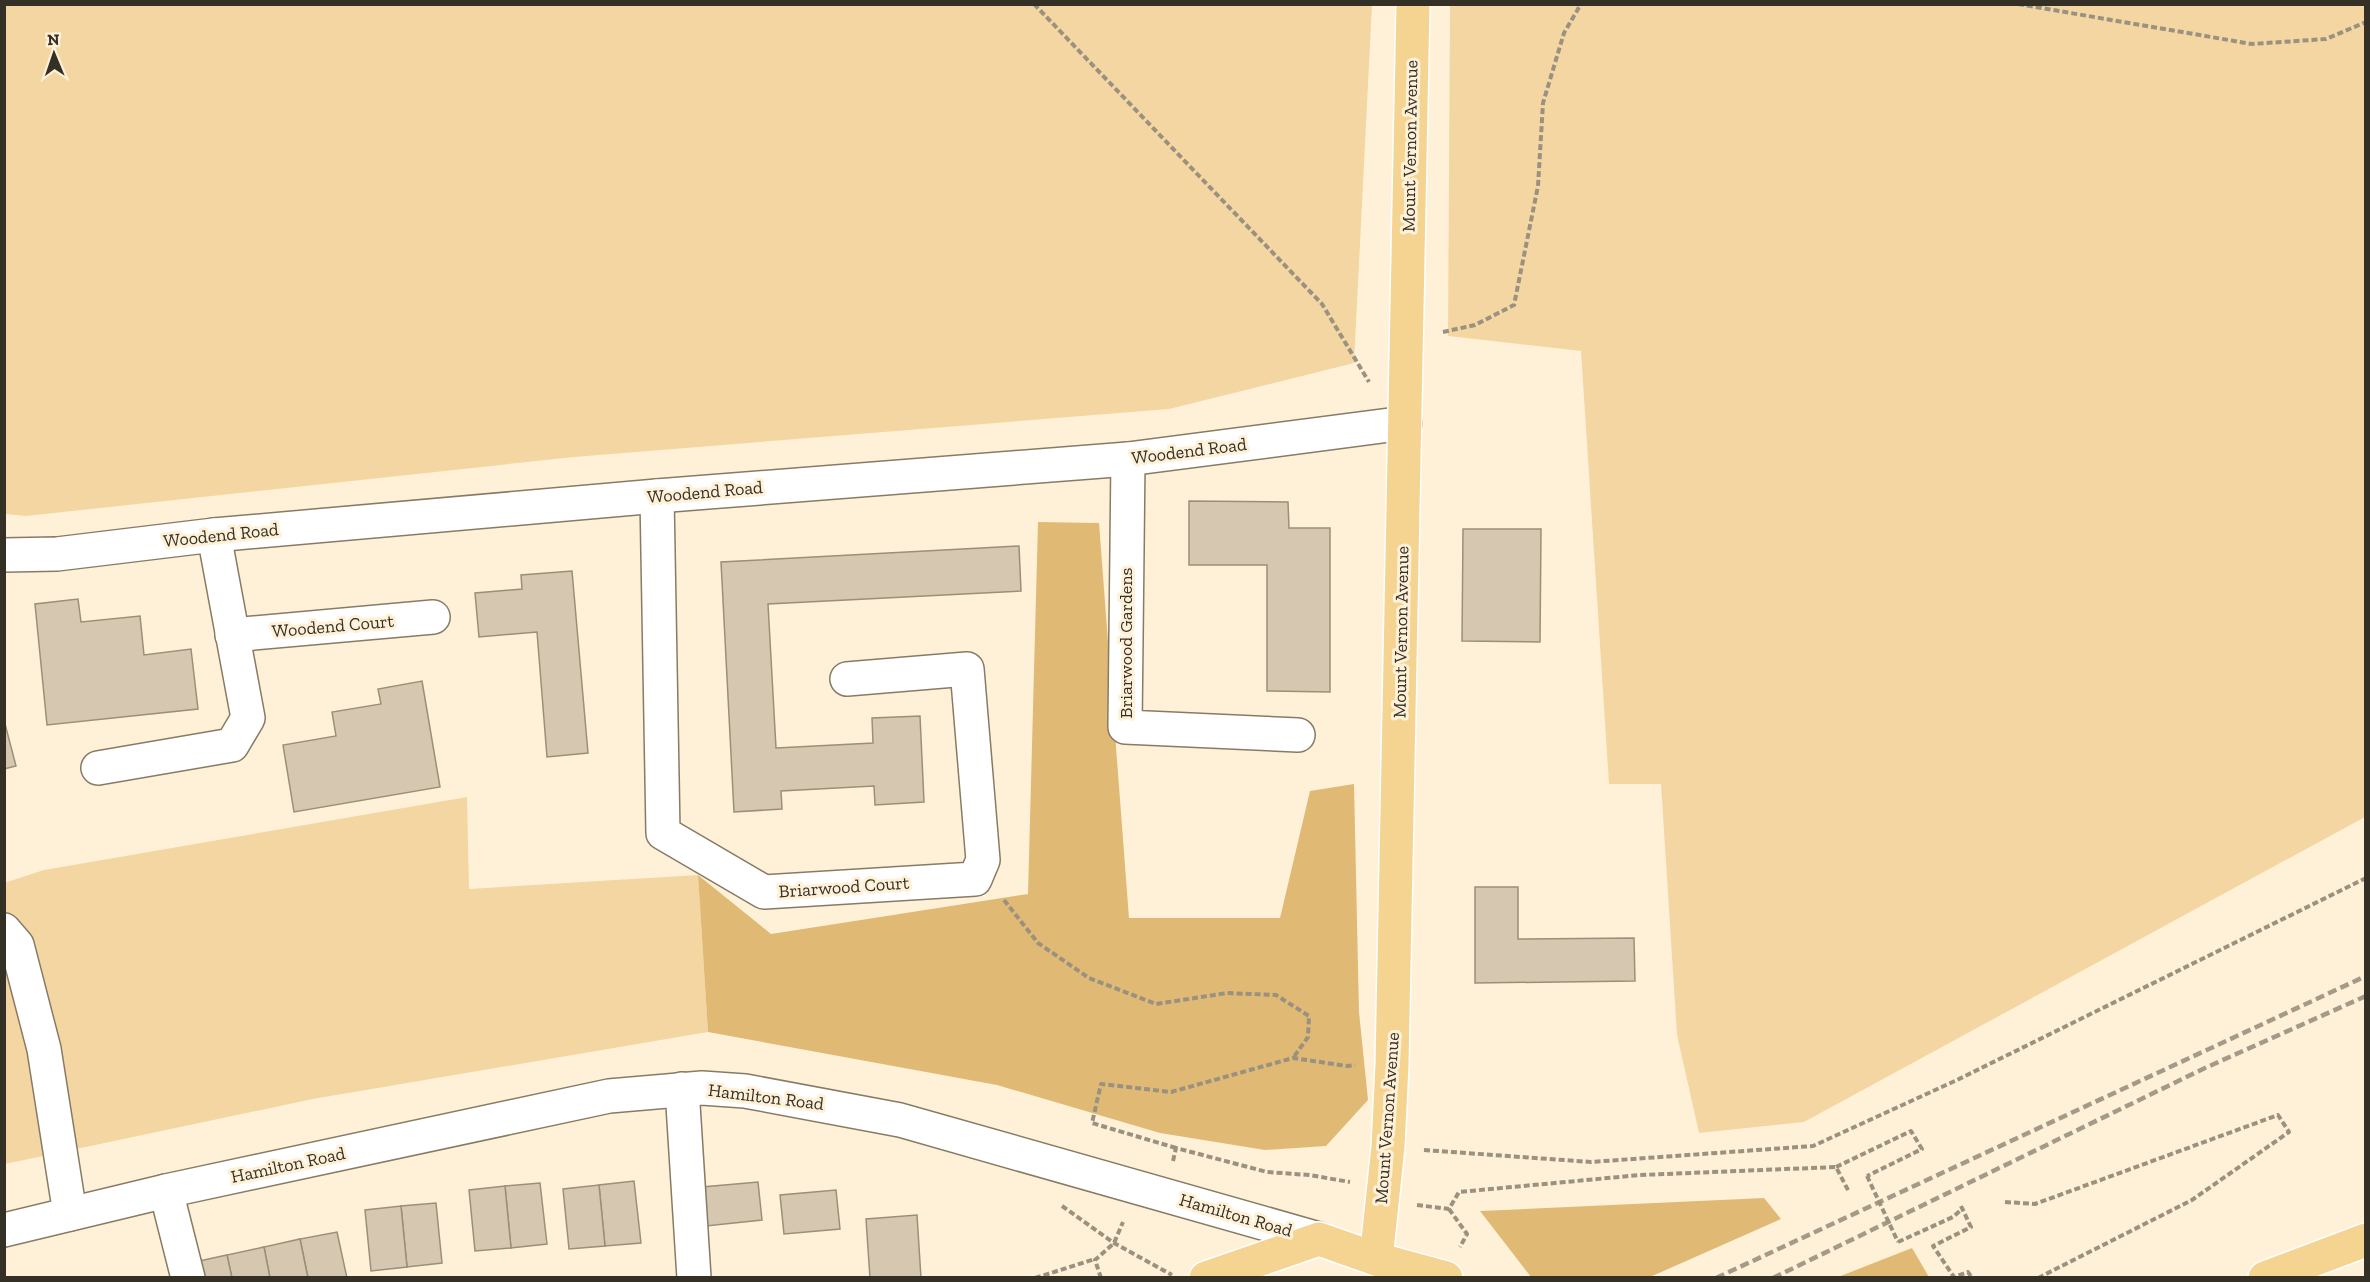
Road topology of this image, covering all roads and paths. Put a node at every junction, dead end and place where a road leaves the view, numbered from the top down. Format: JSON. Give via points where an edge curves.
{"nodes":[{"id":1,"x":1034,"y":4,"type":"edge"},
{"id":2,"x":1413,"y":4,"type":"edge"},
{"id":3,"x":1581,"y":4,"type":"edge"},
{"id":4,"x":2018,"y":4,"type":"edge"},
{"id":5,"x":2366,"y":22,"type":"edge"},
{"id":6,"x":1407,"y":341,"type":"junction"},
{"id":7,"x":1405,"y":423,"type":"junction"},
{"id":8,"x":1128,"y":459,"type":"junction"},
{"id":9,"x":657,"y":496,"type":"junction"},
{"id":10,"x":214,"y":535,"type":"junction"},
{"id":11,"x":4,"y":555,"type":"edge"},
{"id":12,"x":434,"y":617,"type":"dead end"},
{"id":13,"x":232,"y":635,"type":"junction"},
{"id":14,"x":847,"y":679,"type":"dead end"},
{"id":15,"x":1298,"y":735,"type":"dead end"},
{"id":16,"x":98,"y":768,"type":"dead end"},
{"id":17,"x":979,"y":868,"type":"junction"},
{"id":18,"x":2366,"y":878,"type":"edge"},
{"id":19,"x":4,"y":930,"type":"edge"},
{"id":20,"x":1293,"y":1058,"type":"junction"},
{"id":21,"x":1347,"y":1066,"type":"dead end"},
{"id":22,"x":682,"y":1089,"type":"junction"},
{"id":23,"x":1388,"y":1147,"type":"junction"},
{"id":24,"x":1176,"y":1148,"type":"dead end"},
{"id":25,"x":1836,"y":1167,"type":"junction"},
{"id":26,"x":1384,"y":1189,"type":"junction"},
{"id":27,"x":166,"y":1191,"type":"junction"},
{"id":28,"x":1849,"y":1192,"type":"dead end"},
{"id":29,"x":1055,"y":1201,"type":"dead end"},
{"id":30,"x":2006,"y":1203,"type":"dead end"},
{"id":31,"x":70,"y":1214,"type":"junction"},
{"id":32,"x":4,"y":1230,"type":"edge"},
{"id":33,"x":1319,"y":1239,"type":"junction"},
{"id":34,"x":2366,"y":1240,"type":"edge"},
{"id":35,"x":1114,"y":1242,"type":"junction"},
{"id":36,"x":1096,"y":1258,"type":"junction"},
{"id":37,"x":1376,"y":1259,"type":"junction"},
{"id":38,"x":188,"y":1278,"type":"edge"},
{"id":39,"x":694,"y":1278,"type":"edge"},
{"id":40,"x":1035,"y":1278,"type":"edge"},
{"id":41,"x":1101,"y":1278,"type":"edge"},
{"id":42,"x":1176,"y":1278,"type":"edge"},
{"id":43,"x":1206,"y":1278,"type":"edge"},
{"id":44,"x":1446,"y":1278,"type":"edge"},
{"id":45,"x":1972,"y":1278,"type":"edge"},
{"id":46,"x":2038,"y":1278,"type":"edge"},
{"id":47,"x":2265,"y":1278,"type":"edge"}],
"edges":[{"from":1,"to":7,"type":"path","via":[[1322,304],[1368,380]]},
{"from":2,"to":6,"type":"main road","name":"Mount Vernon Avenue"},
{"from":3,"to":6,"type":"path","via":[[1564,33],[1543,103],[1538,186],[1514,304],[1475,325]]},
{"from":4,"to":5,"type":"path","via":[[2252,44],[2326,39]]},
{"from":6,"to":7,"type":"main road","name":"Mount Vernon Avenue"},
{"from":7,"to":8,"type":"street","name":"Woodend Road"},
{"from":7,"to":23,"type":"main road","name":"Mount Vernon Avenue"},
{"from":8,"to":9,"type":"street","name":"Woodend Road"},
{"from":8,"to":15,"type":"street","name":"Briarwood Gardens","via":[[1125,727]]},
{"from":9,"to":10,"type":"street","name":"Woodend Road"},
{"from":9,"to":17,"type":"street","name":"Briarwood Court","via":[[663,833],[764,892],[975,879]]},
{"from":10,"to":11,"type":"street","name":"Woodend Road","via":[[57,554]]},
{"from":10,"to":13,"type":"street"},
{"from":12,"to":13,"type":"street","name":"Woodend Court"},
{"from":13,"to":16,"type":"street","via":[[248,718],[232,745]]},
{"from":14,"to":17,"type":"street","via":[[967,669],[983,860]]},
{"from":17,"to":20,"type":"path","via":[[1038,943],[1089,978],[1156,1004],[1227,993],[1276,995],[1309,1016],[1308,1037]]},
{"from":18,"to":23,"type":"path","via":[[1957,1080],[1813,1146],[1591,1162]]},
{"from":19,"to":31,"type":"street","via":[[17,945],[44,1049]]},
{"from":20,"to":21,"type":"path"},
{"from":20,"to":24,"type":"path","via":[[1171,1092],[1101,1084],[1092,1123]]},
{"from":22,"to":27,"type":"street","name":"Hamilton Road","via":[[609,1096]]},
{"from":22,"to":33,"type":"street","name":"Hamilton Road","via":[[745,1091],[900,1120]]},
{"from":22,"to":39,"type":"street"},
{"from":23,"to":26,"type":"main road","name":"Mount Vernon Avenue"},
{"from":25,"to":26,"type":"path","via":[[1640,1175],[1459,1192],[1449,1209],[1400,1203]]},
{"from":25,"to":28,"type":"path"},
{"from":25,"to":45,"type":"path","bridge":true,"via":[[1911,1131],[1922,1149],[1867,1176],[1899,1242],[1953,1217],[1961,1208],[1971,1227],[1933,1246],[1954,1277],[1968,1272]]},
{"from":26,"to":37,"type":"main road","name":"Mount Vernon Avenue"},
{"from":27,"to":31,"type":"street","name":"Hamilton Road"},
{"from":27,"to":38,"type":"street"},
{"from":29,"to":35,"type":"path"},
{"from":30,"to":46,"type":"path","via":[[2035,1204],[2278,1115],[2289,1132],[2192,1200]]},
{"from":31,"to":32,"type":"street","name":"Hamilton Road"},
{"from":33,"to":37,"type":"main road","name":"Hamilton Road"},
{"from":33,"to":43,"type":"main road"},
{"from":34,"to":47,"type":"main road"},
{"from":35,"to":36,"type":"path"},
{"from":35,"to":42,"type":"path"},
{"from":36,"to":40,"type":"path"},
{"from":36,"to":41,"type":"path"},
{"from":37,"to":44,"type":"main road","name":"Hamilton Road"}]}
